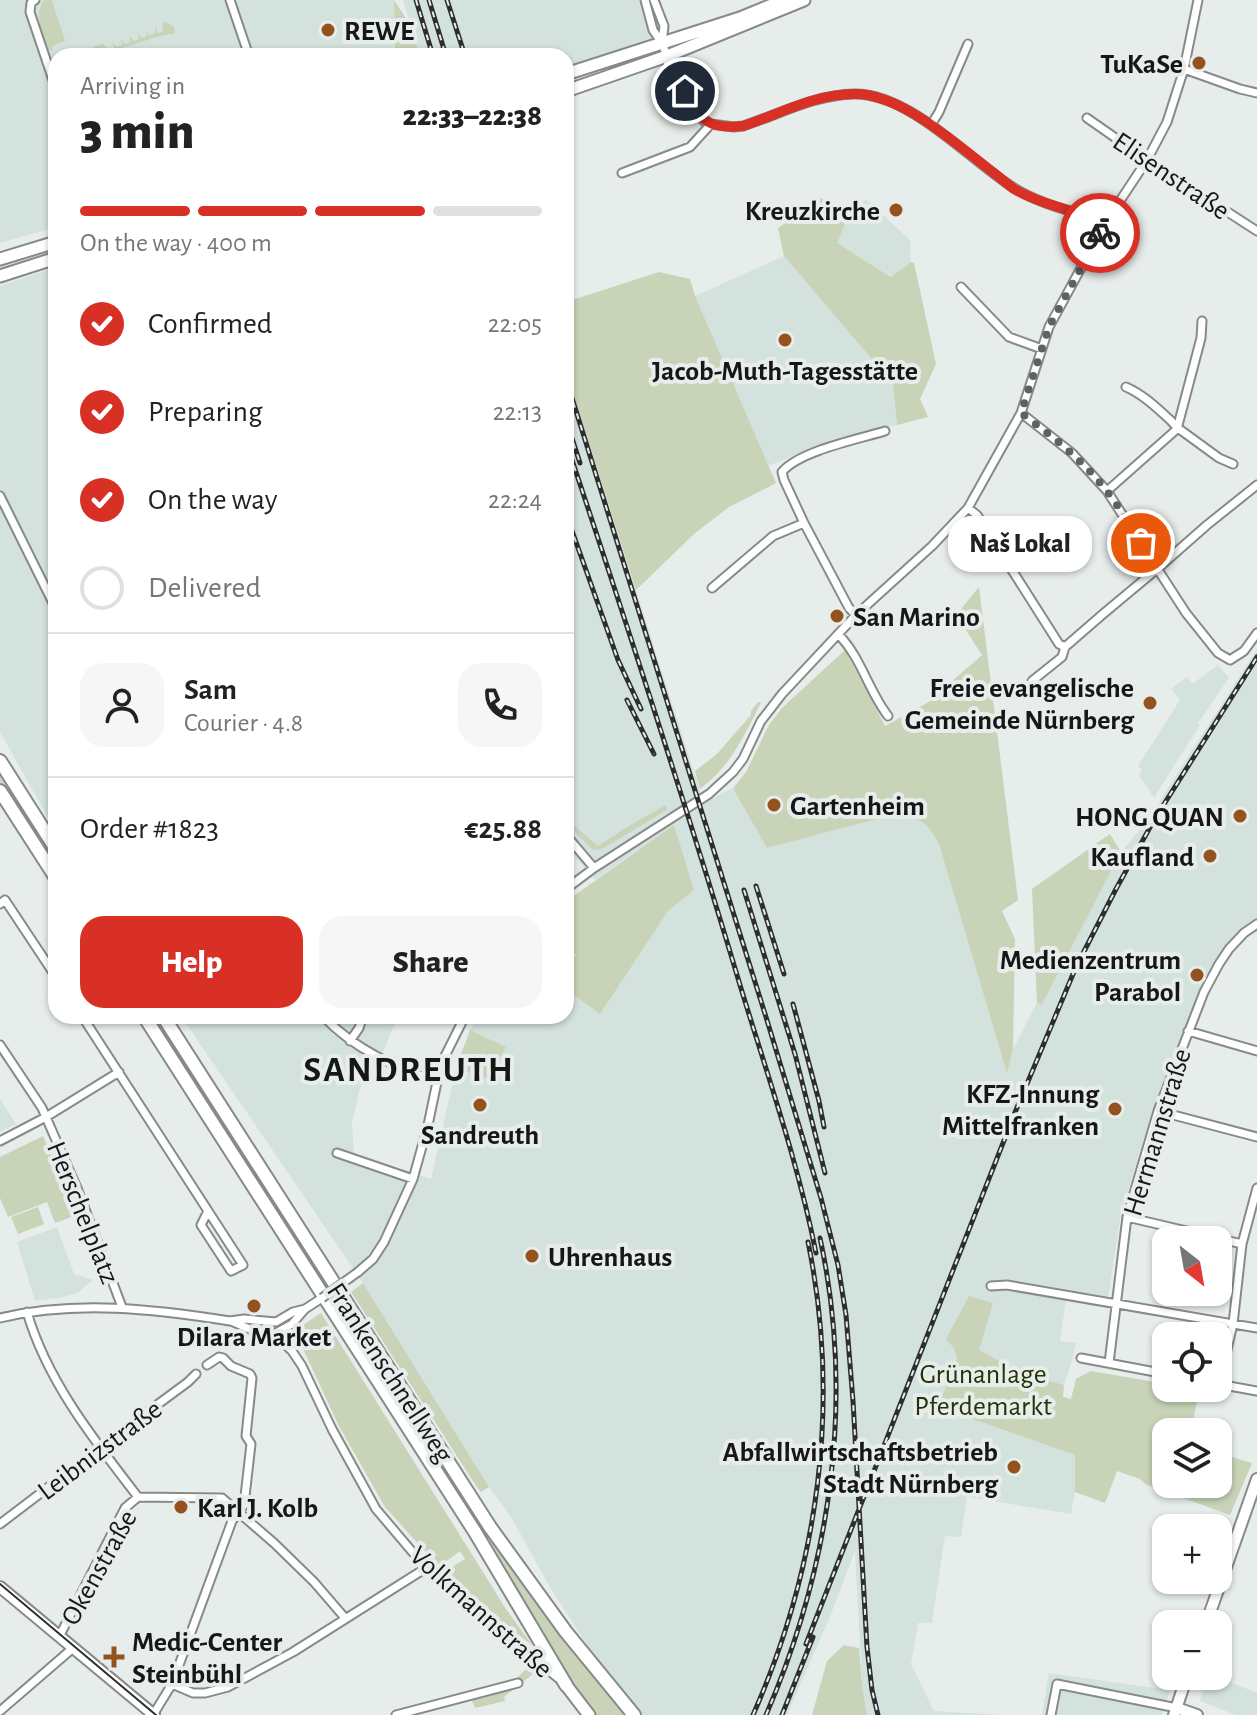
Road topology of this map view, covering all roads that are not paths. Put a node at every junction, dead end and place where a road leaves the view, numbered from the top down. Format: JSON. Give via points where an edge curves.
{"nodes":[{"id":1,"x":35,"y":0,"type":"edge"},
{"id":2,"x":230,"y":0,"type":"edge"},
{"id":3,"x":645,"y":0,"type":"edge"},
{"id":4,"x":654,"y":0,"type":"edge"},
{"id":5,"x":784,"y":0,"type":"edge"},
{"id":6,"x":804,"y":0,"type":"edge"},
{"id":7,"x":1198,"y":0,"type":"edge"},
{"id":8,"x":662,"y":43,"type":"junction"},
{"id":9,"x":968,"y":44,"type":"dead end"},
{"id":10,"x":246,"y":48,"type":"edge"},
{"id":11,"x":667,"y":56,"type":"junction"},
{"id":12,"x":48,"y":65,"type":"edge"},
{"id":13,"x":1184,"y":69,"type":"junction"},
{"id":14,"x":574,"y":71,"type":"edge"},
{"id":15,"x":574,"y":88,"type":"edge"},
{"id":16,"x":1257,"y":93,"type":"edge"},
{"id":17,"x":1087,"y":118,"type":"dead end"},
{"id":18,"x":711,"y":124,"type":"junction"},
{"id":19,"x":931,"y":125,"type":"junction"},
{"id":20,"x":1147,"y":160,"type":"junction"},
{"id":21,"x":622,"y":173,"type":"dead end"},
{"id":22,"x":1106,"y":222,"type":"junction"},
{"id":23,"x":1257,"y":231,"type":"edge"},
{"id":24,"x":48,"y":244,"type":"edge"},
{"id":25,"x":0,"y":259,"type":"edge"},
{"id":26,"x":48,"y":261,"type":"edge"},
{"id":27,"x":0,"y":276,"type":"edge"},
{"id":28,"x":961,"y":287,"type":"dead end"},
{"id":29,"x":1202,"y":321,"type":"dead end"},
{"id":30,"x":1042,"y":349,"type":"junction"},
{"id":31,"x":1126,"y":387,"type":"dead end"},
{"id":32,"x":1021,"y":413,"type":"junction"},
{"id":33,"x":1177,"y":429,"type":"junction"},
{"id":34,"x":885,"y":431,"type":"dead end"},
{"id":35,"x":1233,"y":464,"type":"dead end"},
{"id":36,"x":1257,"y":485,"type":"edge"},
{"id":37,"x":1107,"y":491,"type":"junction"},
{"id":38,"x":0,"y":496,"type":"edge"},
{"id":39,"x":968,"y":508,"type":"junction"},
{"id":40,"x":804,"y":523,"type":"junction"},
{"id":41,"x":1157,"y":569,"type":"junction"},
{"id":42,"x":712,"y":588,"type":"dead end"},
{"id":43,"x":48,"y":593,"type":"edge"},
{"id":44,"x":856,"y":615,"type":"junction"},
{"id":45,"x":1257,"y":633,"type":"edge"},
{"id":46,"x":838,"y":634,"type":"junction"},
{"id":47,"x":1065,"y":647,"type":"junction"},
{"id":48,"x":1032,"y":681,"type":"dead end"},
{"id":49,"x":888,"y":716,"type":"dead end"},
{"id":50,"x":0,"y":751,"type":"edge"},
{"id":51,"x":0,"y":761,"type":"edge"},
{"id":52,"x":0,"y":793,"type":"edge"},
{"id":53,"x":27,"y":804,"type":"junction"},
{"id":54,"x":48,"y":837,"type":"edge"},
{"id":55,"x":574,"y":844,"type":"edge"},
{"id":56,"x":48,"y":865,"type":"edge"},
{"id":57,"x":594,"y":868,"type":"junction"},
{"id":58,"x":574,"y":883,"type":"edge"},
{"id":59,"x":0,"y":904,"type":"edge"},
{"id":60,"x":1257,"y":924,"type":"edge"},
{"id":61,"x":48,"y":965,"type":"edge"},
{"id":62,"x":87,"y":1024,"type":"edge"},
{"id":63,"x":149,"y":1024,"type":"edge"},
{"id":64,"x":168,"y":1024,"type":"edge"},
{"id":65,"x":332,"y":1024,"type":"edge"},
{"id":66,"x":360,"y":1024,"type":"edge"},
{"id":67,"x":461,"y":1024,"type":"edge"},
{"id":68,"x":1188,"y":1031,"type":"junction"},
{"id":69,"x":350,"y":1041,"type":"junction"},
{"id":70,"x":0,"y":1045,"type":"edge"},
{"id":71,"x":1257,"y":1051,"type":"edge"},
{"id":72,"x":119,"y":1072,"type":"junction"},
{"id":73,"x":437,"y":1082,"type":"junction"},
{"id":74,"x":1158,"y":1111,"type":"junction"},
{"id":75,"x":46,"y":1117,"type":"junction"},
{"id":76,"x":1257,"y":1137,"type":"edge"},
{"id":77,"x":0,"y":1141,"type":"edge"},
{"id":78,"x":337,"y":1153,"type":"dead end"},
{"id":79,"x":413,"y":1179,"type":"junction"},
{"id":80,"x":1257,"y":1188,"type":"edge"},
{"id":81,"x":208,"y":1211,"type":"junction"},
{"id":82,"x":1127,"y":1217,"type":"junction"},
{"id":83,"x":1242,"y":1244,"type":"junction"},
{"id":84,"x":991,"y":1286,"type":"dead end"},
{"id":85,"x":1117,"y":1304,"type":"junction"},
{"id":86,"x":122,"y":1307,"type":"junction"},
{"id":87,"x":305,"y":1309,"type":"junction"},
{"id":88,"x":27,"y":1312,"type":"junction"},
{"id":89,"x":0,"y":1318,"type":"edge"},
{"id":90,"x":230,"y":1321,"type":"junction"},
{"id":91,"x":276,"y":1322,"type":"junction"},
{"id":92,"x":1233,"y":1324,"type":"junction"},
{"id":93,"x":1232,"y":1328,"type":"edge"},
{"id":94,"x":1257,"y":1328,"type":"edge"},
{"id":95,"x":274,"y":1334,"type":"junction"},
{"id":96,"x":1081,"y":1358,"type":"dead end"},
{"id":97,"x":1109,"y":1363,"type":"junction"},
{"id":98,"x":207,"y":1365,"type":"dead end"},
{"id":99,"x":1152,"y":1371,"type":"edge"},
{"id":100,"x":196,"y":1374,"type":"dead end"},
{"id":101,"x":1232,"y":1386,"type":"edge"},
{"id":102,"x":1257,"y":1391,"type":"edge"},
{"id":103,"x":100,"y":1448,"type":"junction"},
{"id":104,"x":1257,"y":1479,"type":"edge"},
{"id":105,"x":138,"y":1497,"type":"junction"},
{"id":106,"x":239,"y":1512,"type":"junction"},
{"id":107,"x":0,"y":1524,"type":"edge"},
{"id":108,"x":426,"y":1568,"type":"junction"},
{"id":109,"x":0,"y":1587,"type":"edge"},
{"id":110,"x":1211,"y":1610,"type":"edge"},
{"id":111,"x":345,"y":1618,"type":"junction"},
{"id":112,"x":59,"y":1637,"type":"junction"},
{"id":113,"x":73,"y":1648,"type":"junction"},
{"id":114,"x":518,"y":1683,"type":"dead end"},
{"id":115,"x":172,"y":1684,"type":"junction"},
{"id":116,"x":566,"y":1685,"type":"junction"},
{"id":117,"x":1183,"y":1690,"type":"edge"},
{"id":118,"x":428,"y":1706,"type":"junction"},
{"id":119,"x":0,"y":1711,"type":"edge"},
{"id":120,"x":1176,"y":1711,"type":"edge"},
{"id":121,"x":634,"y":1714,"type":"edge"},
{"id":122,"x":153,"y":1715,"type":"edge"},
{"id":123,"x":396,"y":1715,"type":"edge"},
{"id":124,"x":430,"y":1715,"type":"edge"},
{"id":125,"x":589,"y":1715,"type":"edge"},
{"id":126,"x":1051,"y":1715,"type":"edge"},
{"id":127,"x":1197,"y":1715,"type":"edge"}],
"edges":[{"from":1,"to":12,"type":"street","via":[[30,12]]},
{"from":2,"to":10,"type":"street"},
{"from":3,"to":8,"type":"street"},
{"from":4,"to":8,"type":"street","via":[[664,26]]},
{"from":5,"to":8,"type":"main road"},
{"from":6,"to":11,"type":"main road"},
{"from":7,"to":13,"type":"street"},
{"from":8,"to":11,"type":"street"},
{"from":8,"to":14,"type":"main road"},
{"from":9,"to":19,"type":"street"},
{"from":11,"to":15,"type":"main road"},
{"from":11,"to":18,"type":"street","via":[[678,66],[699,116]]},
{"from":13,"to":16,"type":"street"},
{"from":13,"to":20,"type":"street","via":[[1167,122]]},
{"from":17,"to":20,"type":"street","name":"Elisenstraße"},
{"from":18,"to":19,"type":"street","via":[[743,126],[805,103],[857,94],[901,107]]},
{"from":18,"to":21,"type":"street","via":[[690,147]]},
{"from":19,"to":22,"type":"street","via":[[1028,196]]},
{"from":20,"to":22,"type":"street"},
{"from":20,"to":23,"type":"street","name":"Elisenstraße"},
{"from":22,"to":30,"type":"street"},
{"from":24,"to":25,"type":"main road"},
{"from":26,"to":27,"type":"main road"},
{"from":28,"to":30,"type":"street","via":[[1009,337]]},
{"from":29,"to":33,"type":"street"},
{"from":30,"to":32,"type":"street"},
{"from":31,"to":33,"type":"street"},
{"from":32,"to":37,"type":"street","via":[[1072,453]]},
{"from":32,"to":39,"type":"street"},
{"from":33,"to":35,"type":"street"},
{"from":33,"to":37,"type":"street"},
{"from":34,"to":40,"type":"street","via":[[787,466],[784,480]]},
{"from":36,"to":41,"type":"street"},
{"from":37,"to":41,"type":"street"},
{"from":38,"to":43,"type":"street"},
{"from":39,"to":44,"type":"street"},
{"from":39,"to":47,"type":"street"},
{"from":40,"to":42,"type":"street","via":[[773,536]]},
{"from":40,"to":44,"type":"street"},
{"from":41,"to":45,"type":"street","via":[[1218,653],[1230,660]]},
{"from":41,"to":47,"type":"street"},
{"from":44,"to":46,"type":"street"},
{"from":46,"to":49,"type":"street"},
{"from":46,"to":57,"type":"street","via":[[774,703],[733,772],[709,794]]},
{"from":47,"to":48,"type":"street","via":[[1062,657]]},
{"from":50,"to":53,"type":"highway"},
{"from":51,"to":53,"type":"highway"},
{"from":52,"to":56,"type":"highway"},
{"from":53,"to":54,"type":"highway"},
{"from":55,"to":57,"type":"street"},
{"from":57,"to":58,"type":"street"},
{"from":59,"to":61,"type":"street","via":[[5,900]]},
{"from":60,"to":68,"type":"street","name":"Hermannstraße","via":[[1219,964]]},
{"from":62,"to":72,"type":"street"},
{"from":63,"to":116,"type":"highway","name":"Frankenschnellweg","via":[[481,1541]]},
{"from":64,"to":121,"type":"highway","name":"Frankenschnellweg","via":[[496,1536]]},
{"from":65,"to":69,"type":"street"},
{"from":66,"to":69,"type":"street"},
{"from":67,"to":73,"type":"street"},
{"from":68,"to":71,"type":"street"},
{"from":68,"to":74,"type":"street","name":"Hermannstraße"},
{"from":69,"to":73,"type":"street"},
{"from":70,"to":75,"type":"street"},
{"from":72,"to":75,"type":"street","name":"Herschelplatz"},
{"from":72,"to":81,"type":"street"},
{"from":73,"to":79,"type":"street"},
{"from":74,"to":76,"type":"street"},
{"from":74,"to":82,"type":"street","name":"Hermannstraße"},
{"from":75,"to":77,"type":"street","name":"Herschelplatz"},
{"from":75,"to":86,"type":"street","name":"Herschelplatz"},
{"from":78,"to":79,"type":"street"},
{"from":79,"to":87,"type":"street","bridge":true,"via":[[373,1259]]},
{"from":80,"to":83,"type":"street"},
{"from":81,"to":81,"type":"street","via":[[243,1265],[231,1271],[201,1225]]},
{"from":82,"to":83,"type":"street"},
{"from":82,"to":85,"type":"street","name":"Hermannstraße"},
{"from":83,"to":92,"type":"street"},
{"from":84,"to":85,"type":"street"},
{"from":85,"to":92,"type":"street"},
{"from":85,"to":97,"type":"street","name":"Hermannstraße"},
{"from":86,"to":88,"type":"street"},
{"from":86,"to":90,"type":"street"},
{"from":87,"to":91,"type":"street"},
{"from":87,"to":95,"type":"street"},
{"from":88,"to":89,"type":"street"},
{"from":88,"to":103,"type":"street","via":[[35,1340]]},
{"from":90,"to":91,"type":"street"},
{"from":90,"to":95,"type":"street"},
{"from":91,"to":95,"type":"street"},
{"from":92,"to":93,"type":"street"},
{"from":92,"to":94,"type":"street"},
{"from":95,"to":108,"type":"street","name":"Volkmannstraße","via":[[302,1366],[376,1509]]},
{"from":96,"to":97,"type":"street"},
{"from":97,"to":99,"type":"street"},
{"from":98,"to":106,"type":"street","via":[[223,1358],[252,1378],[246,1436],[251,1444]]},
{"from":100,"to":103,"type":"street","name":"Leibnizstraße"},
{"from":101,"to":102,"type":"street"},
{"from":103,"to":105,"type":"street"},
{"from":103,"to":107,"type":"street","name":"Leibnizstraße"},
{"from":104,"to":110,"type":"main road"},
{"from":105,"to":106,"type":"street","via":[[222,1498]]},
{"from":105,"to":112,"type":"street","name":"Okenstraße","via":[[125,1508]]},
{"from":106,"to":111,"type":"street"},
{"from":106,"to":115,"type":"street"},
{"from":108,"to":111,"type":"street"},
{"from":108,"to":116,"type":"street","name":"Volkmannstraße"},
{"from":109,"to":112,"type":"main road"},
{"from":111,"to":115,"type":"street","via":[[228,1687],[193,1693]]},
{"from":112,"to":113,"type":"main road"},
{"from":113,"to":119,"type":"street","name":"Okenstraße"},
{"from":113,"to":122,"type":"main road"},
{"from":114,"to":118,"type":"street"},
{"from":115,"to":122,"type":"street"},
{"from":116,"to":125,"type":"main road","name":"Frankenschnellweg"},
{"from":117,"to":120,"type":"main road"},
{"from":118,"to":123,"type":"street"},
{"from":118,"to":124,"type":"street"},
{"from":120,"to":126,"type":"street","via":[[1057,1684]]},
{"from":120,"to":127,"type":"main road"}]}
